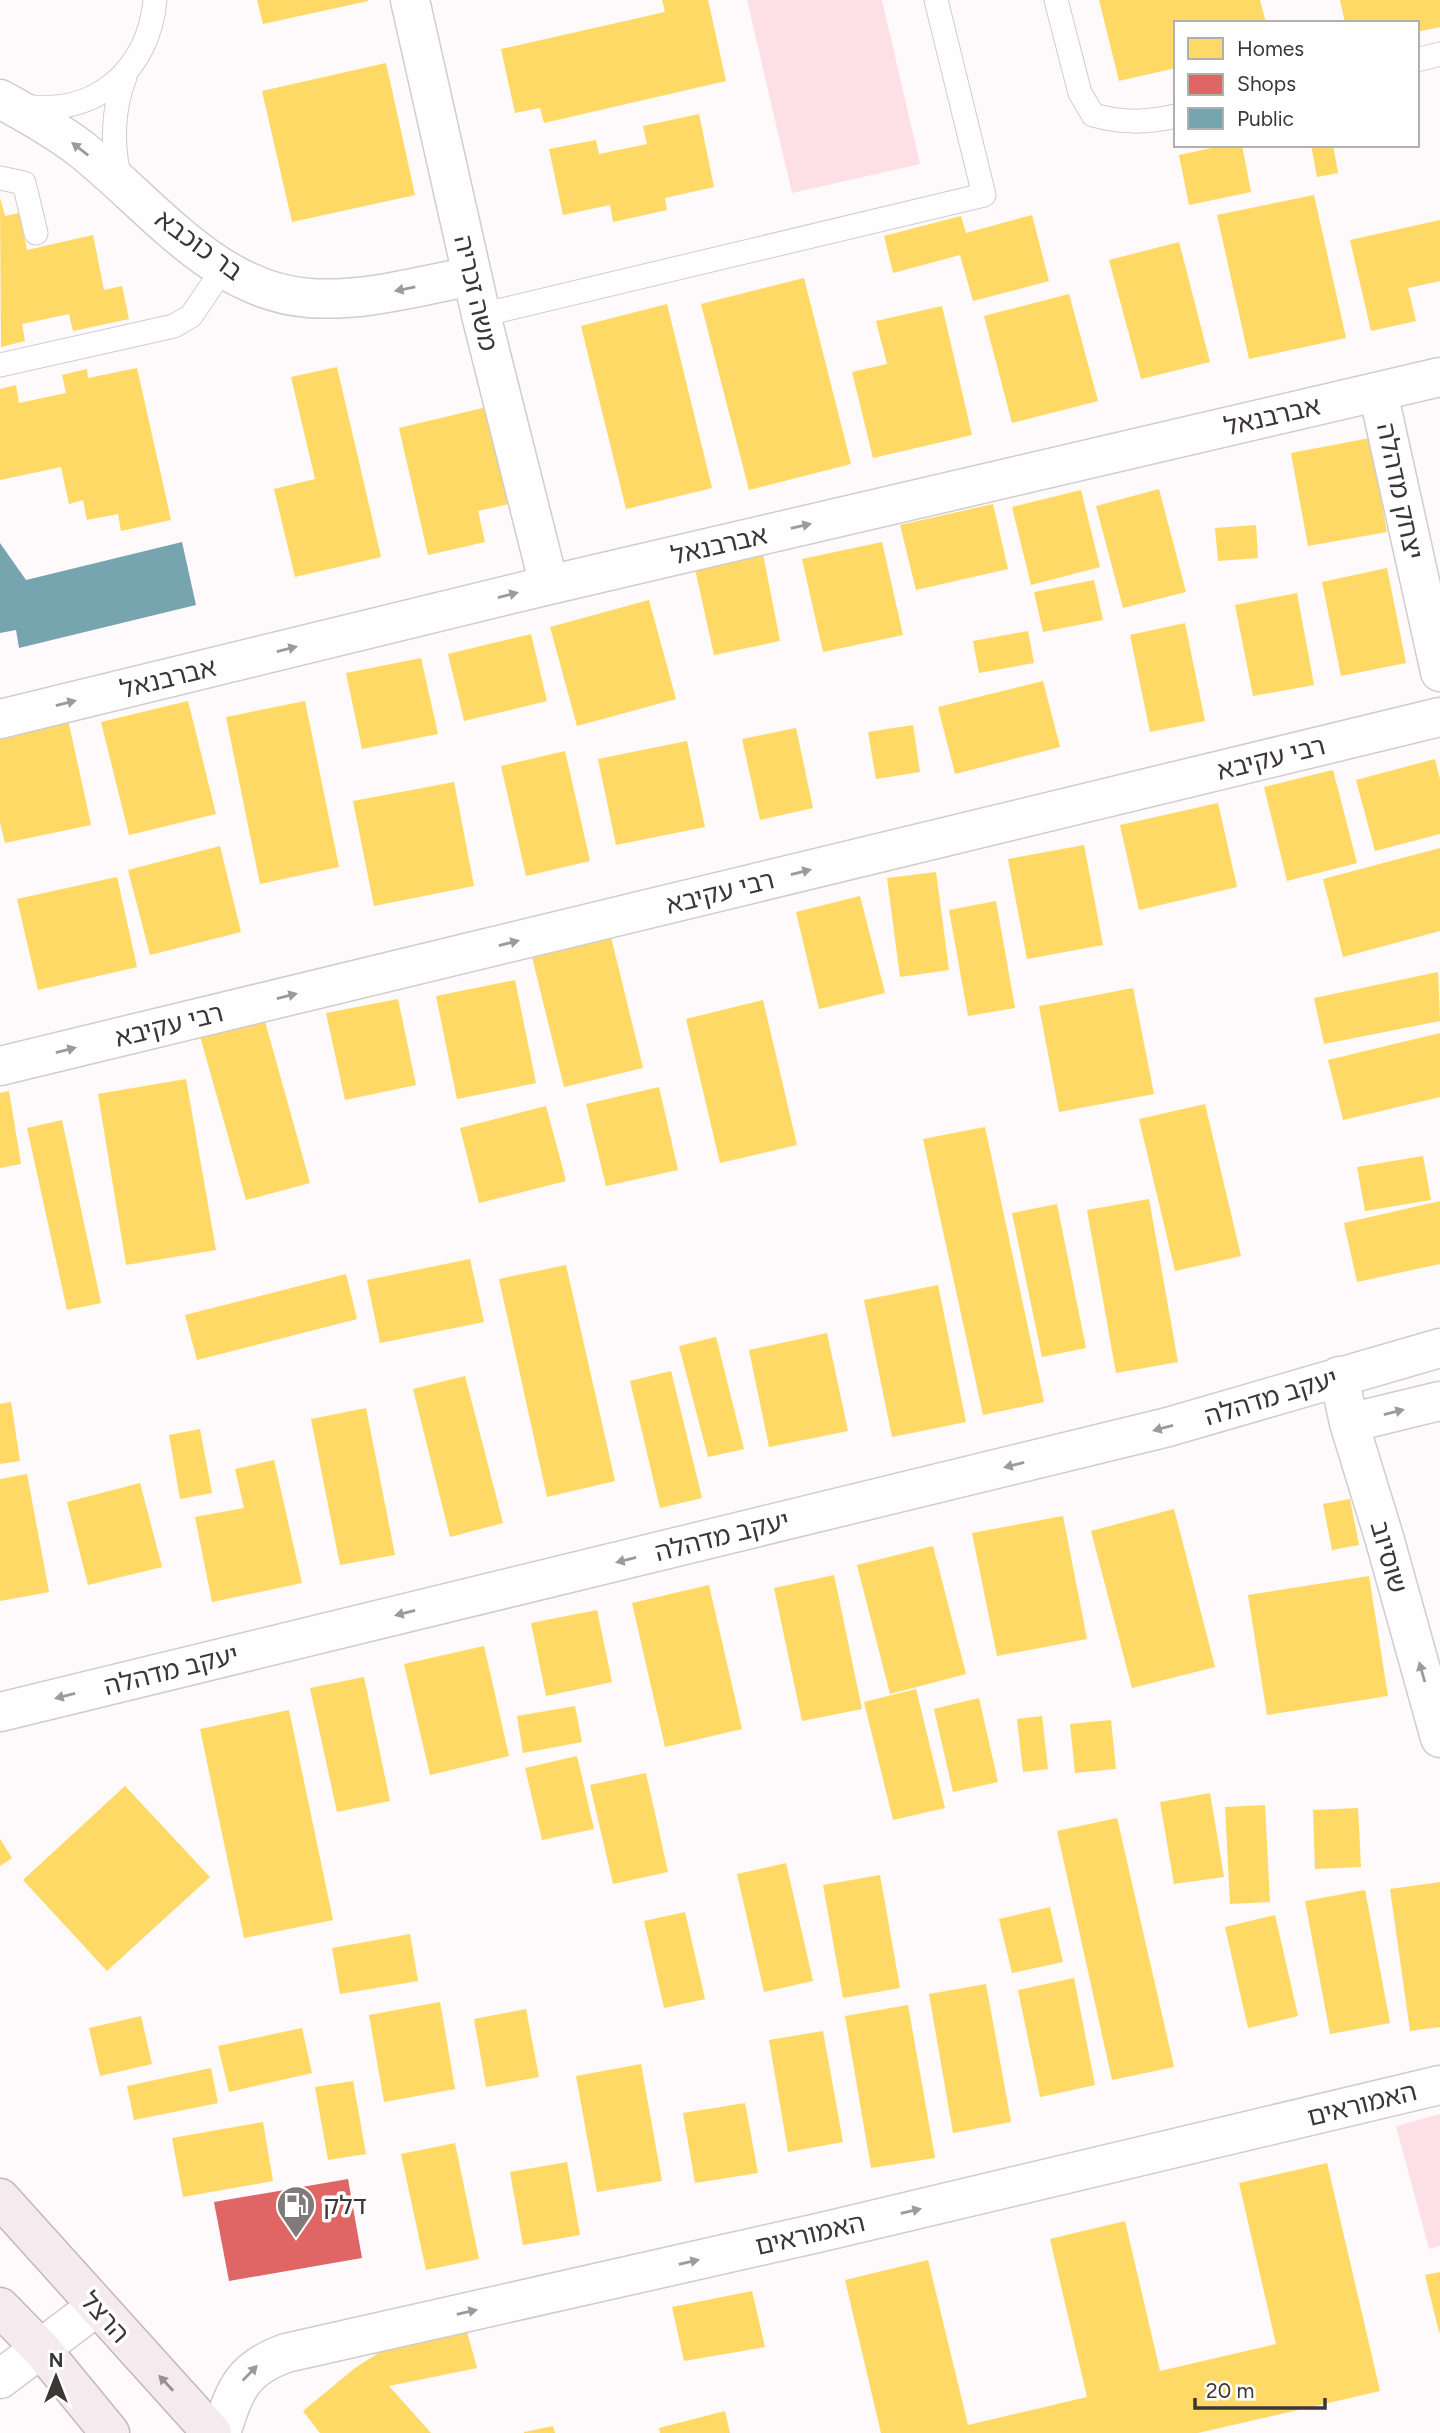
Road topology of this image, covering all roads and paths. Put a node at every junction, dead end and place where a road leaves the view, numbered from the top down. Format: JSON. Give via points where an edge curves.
{"nodes":[{"id":1,"x":155,"y":0,"type":"edge"},
{"id":2,"x":410,"y":0,"type":"edge"},
{"id":3,"x":936,"y":0,"type":"edge"},
{"id":4,"x":1056,"y":0,"type":"edge"},
{"id":5,"x":1440,"y":54,"type":"edge"},
{"id":6,"x":1419,"y":59,"type":"edge"},
{"id":7,"x":125,"y":77,"type":"junction"},
{"id":8,"x":5,"y":101,"type":"edge"},
{"id":9,"x":1174,"y":116,"type":"edge"},
{"id":10,"x":0,"y":178,"type":"edge"},
{"id":11,"x":123,"y":186,"type":"junction"},
{"id":12,"x":36,"y":233,"type":"dead end"},
{"id":13,"x":223,"y":269,"type":"junction"},
{"id":14,"x":472,"y":276,"type":"junction"},
{"id":15,"x":481,"y":315,"type":"junction"},
{"id":16,"x":0,"y":365,"type":"edge"},
{"id":17,"x":1440,"y":377,"type":"edge"},
{"id":18,"x":1378,"y":392,"type":"junction"},
{"id":19,"x":549,"y":584,"type":"junction"},
{"id":20,"x":1440,"y":672,"type":"edge"},
{"id":21,"x":1440,"y":717,"type":"edge"},
{"id":22,"x":0,"y":719,"type":"edge"},
{"id":23,"x":0,"y":1066,"type":"edge"},
{"id":24,"x":1440,"y":1348,"type":"edge"},
{"id":25,"x":1339,"y":1376,"type":"junction"},
{"id":26,"x":1440,"y":1401,"type":"edge"},
{"id":27,"x":1349,"y":1423,"type":"junction"},
{"id":28,"x":0,"y":1712,"type":"edge"},
{"id":29,"x":1440,"y":1738,"type":"edge"},
{"id":30,"x":1440,"y":2085,"type":"edge"},
{"id":31,"x":0,"y":2198,"type":"edge"},
{"id":32,"x":0,"y":2307,"type":"edge"},
{"id":33,"x":96,"y":2307,"type":"junction"},
{"id":34,"x":42,"y":2350,"type":"junction"},
{"id":35,"x":0,"y":2379,"type":"edge"},
{"id":36,"x":110,"y":2433,"type":"edge"},
{"id":37,"x":212,"y":2433,"type":"edge"},
{"id":38,"x":221,"y":2433,"type":"edge"}],
"edges":[{"from":1,"to":7,"type":"lane","via":[[144,48]]},
{"from":2,"to":14,"type":"street","name":"משה זכריה"},
{"from":3,"to":15,"type":"lane","via":[[984,195]]},
{"from":4,"to":9,"type":"lane","via":[[1080,93],[1093,115],[1149,122]]},
{"from":5,"to":6,"type":"lane"},
{"from":7,"to":8,"type":"lane","via":[[95,97],[74,104],[41,108]]},
{"from":7,"to":11,"type":"lane","via":[[115,129]]},
{"from":11,"to":8,"type":"street","name":"בר כוכבא","one_way":true,"via":[[81,149]]},
{"from":10,"to":12,"type":"lane","via":[[24,183]]},
{"from":11,"to":13,"type":"street","name":"בר כוכבא"},
{"from":14,"to":13,"type":"street","name":"בר כוכבא","one_way":true,"via":[[326,299],[279,292]]},
{"from":13,"to":16,"type":"lane","via":[[191,316],[174,326]]},
{"from":14,"to":15,"type":"street","name":"משה זכריה"},
{"from":15,"to":19,"type":"street","name":"משה זכריה"},
{"from":17,"to":18,"type":"street","name":"אברבנאל"},
{"from":19,"to":18,"type":"street","name":"אברבנאל","one_way":true},
{"from":18,"to":20,"type":"street","name":"יצחק מדהלה"},
{"from":22,"to":19,"type":"street","name":"אברבנאל","one_way":true},
{"from":23,"to":21,"type":"street","name":"רבי עקיבא","one_way":true},
{"from":24,"to":25,"type":"street","name":"יעקב מדהלה"},
{"from":25,"to":27,"type":"street","name":"שוסיוב"},
{"from":25,"to":28,"type":"street","name":"יעקב מדהלה","one_way":true,"via":[[1118,1440]]},
{"from":27,"to":26,"type":"street","name":"יעקב מדהלה","one_way":true},
{"from":29,"to":27,"type":"street","name":"שוסיוב","one_way":true},
{"from":38,"to":30,"type":"street","name":"האמוראים","one_way":true,"via":[[244,2377],[262,2361],[286,2353]]},
{"from":31,"to":33,"type":"main road","name":"הרצל"},
{"from":32,"to":34,"type":"main road"},
{"from":33,"to":34,"type":"street"},
{"from":37,"to":33,"type":"main road","name":"הרצל","one_way":true},
{"from":34,"to":35,"type":"street"},
{"from":34,"to":36,"type":"main road"}]}
